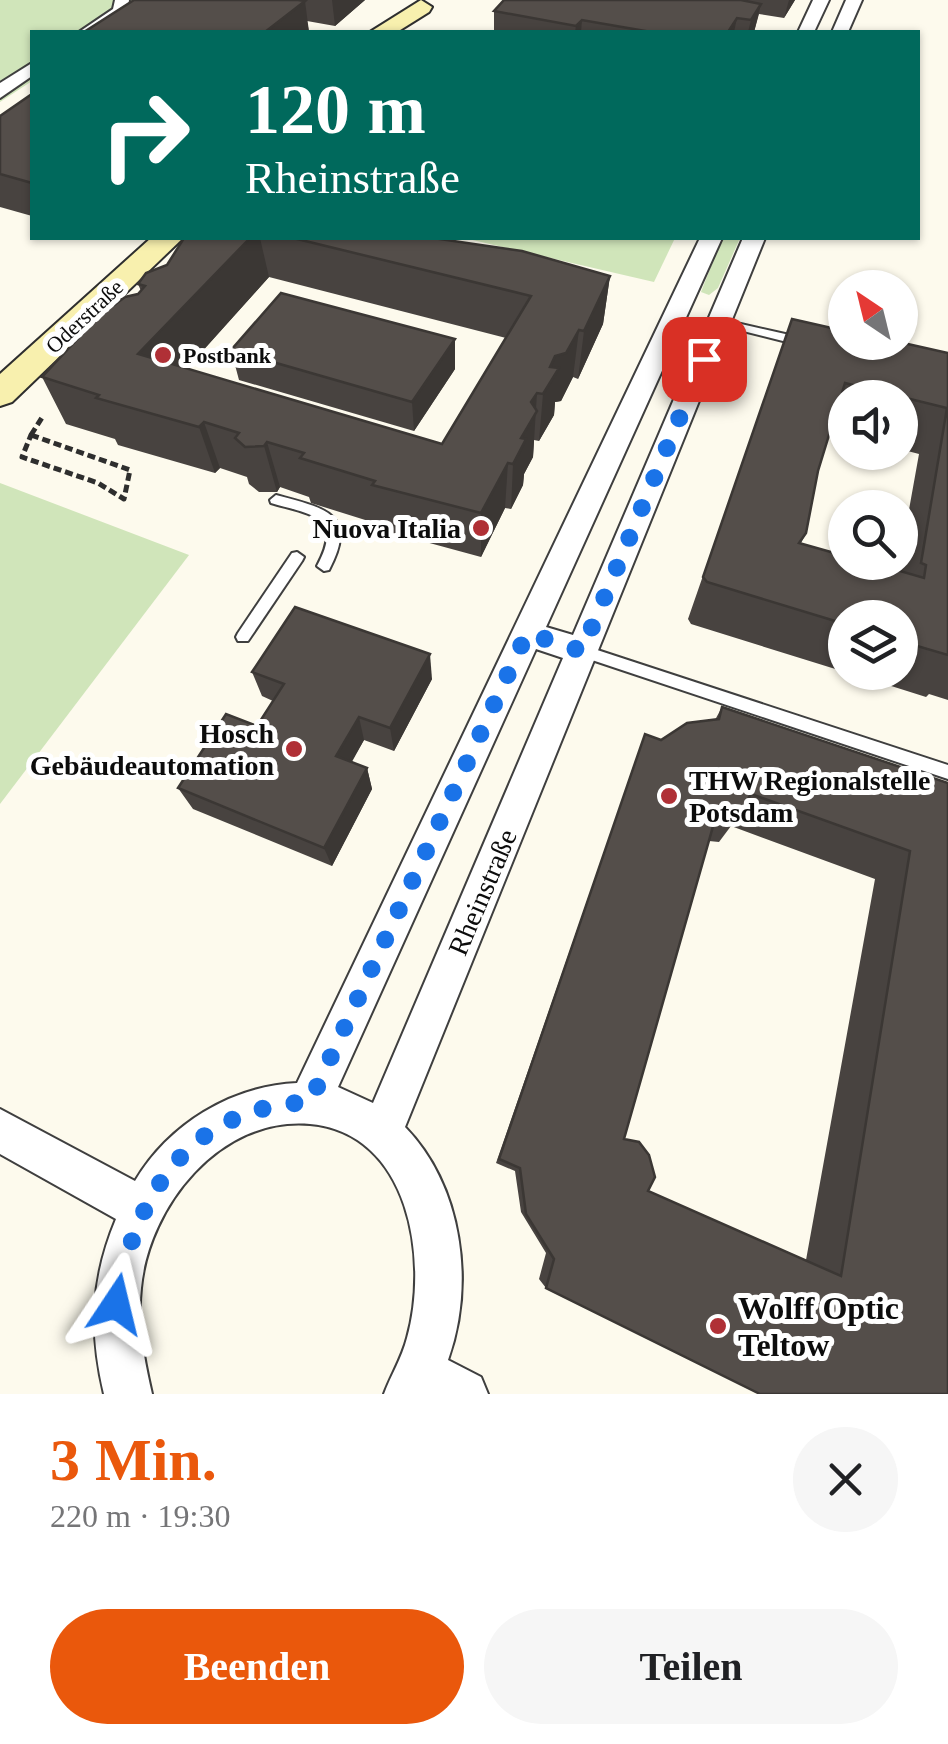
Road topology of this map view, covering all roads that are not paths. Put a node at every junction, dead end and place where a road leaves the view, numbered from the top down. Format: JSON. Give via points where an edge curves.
{"nodes":[{"id":1,"x":821,"y":0,"type":"edge"},
{"id":2,"x":854,"y":0,"type":"edge"},
{"id":3,"x":122,"y":1,"type":"edge"},
{"id":4,"x":425,"y":4,"type":"edge"},
{"id":5,"x":91,"y":30,"type":"edge"},
{"id":6,"x":385,"y":30,"type":"edge"},
{"id":7,"x":405,"y":30,"type":"edge"},
{"id":8,"x":807,"y":30,"type":"edge"},
{"id":9,"x":841,"y":30,"type":"edge"},
{"id":10,"x":30,"y":70,"type":"edge"},
{"id":11,"x":0,"y":92,"type":"edge"},
{"id":12,"x":166,"y":240,"type":"edge"},
{"id":13,"x":710,"y":240,"type":"edge"},
{"id":14,"x":753,"y":240,"type":"edge"},
{"id":15,"x":676,"y":312,"type":"junction"},
{"id":16,"x":719,"y":322,"type":"junction"},
{"id":17,"x":822,"y":347,"type":"edge"},
{"id":18,"x":0,"y":394,"type":"edge"},
{"id":19,"x":276,"y":500,"type":"dead end"},
{"id":20,"x":298,"y":557,"type":"dead end"},
{"id":21,"x":324,"y":566,"type":"dead end"},
{"id":22,"x":527,"y":633,"type":"junction"},
{"id":23,"x":244,"y":637,"type":"dead end"},
{"id":24,"x":582,"y":651,"type":"junction"},
{"id":25,"x":948,"y":772,"type":"edge"},
{"id":26,"x":310,"y":1102,"type":"junction"},
{"id":27,"x":0,"y":1130,"type":"edge"},
{"id":28,"x":382,"y":1132,"type":"junction"},
{"id":29,"x":142,"y":1210,"type":"junction"},
{"id":30,"x":414,"y":1383,"type":"edge"},
{"id":31,"x":128,"y":1394,"type":"edge"},
{"id":32,"x":464,"y":1394,"type":"edge"}],
"edges":[{"from":1,"to":8,"type":"street"},
{"from":2,"to":9,"type":"street"},
{"from":3,"to":5,"type":"street","via":[[121,11]]},
{"from":4,"to":6,"type":"main road"},
{"from":4,"to":7,"type":"main road"},
{"from":10,"to":11,"type":"street"},
{"from":12,"to":18,"type":"main road","name":"Oderstraße"},
{"from":13,"to":15,"type":"street"},
{"from":14,"to":16,"type":"street","name":"Rheinstraße"},
{"from":15,"to":16,"type":"street"},
{"from":15,"to":22,"type":"street"},
{"from":16,"to":17,"type":"lane"},
{"from":16,"to":24,"type":"street","name":"Rheinstraße"},
{"from":19,"to":21,"type":"lane","via":[[322,514],[336,529],[338,546]]},
{"from":20,"to":23,"type":"lane"},
{"from":22,"to":24,"type":"street"},
{"from":22,"to":26,"type":"street"},
{"from":24,"to":25,"type":"lane"},
{"from":24,"to":28,"type":"street","name":"Rheinstraße"},
{"from":26,"to":28,"type":"street","via":[[336,1107]]},
{"from":26,"to":29,"type":"street","via":[[272,1103],[200,1138]]},
{"from":27,"to":29,"type":"street"},
{"from":28,"to":30,"type":"street","via":[[411,1166],[431,1209],[440,1261],[437,1316]]},
{"from":29,"to":31,"type":"street","via":[[116,1304]]},
{"from":30,"to":32,"type":"street"}]}
